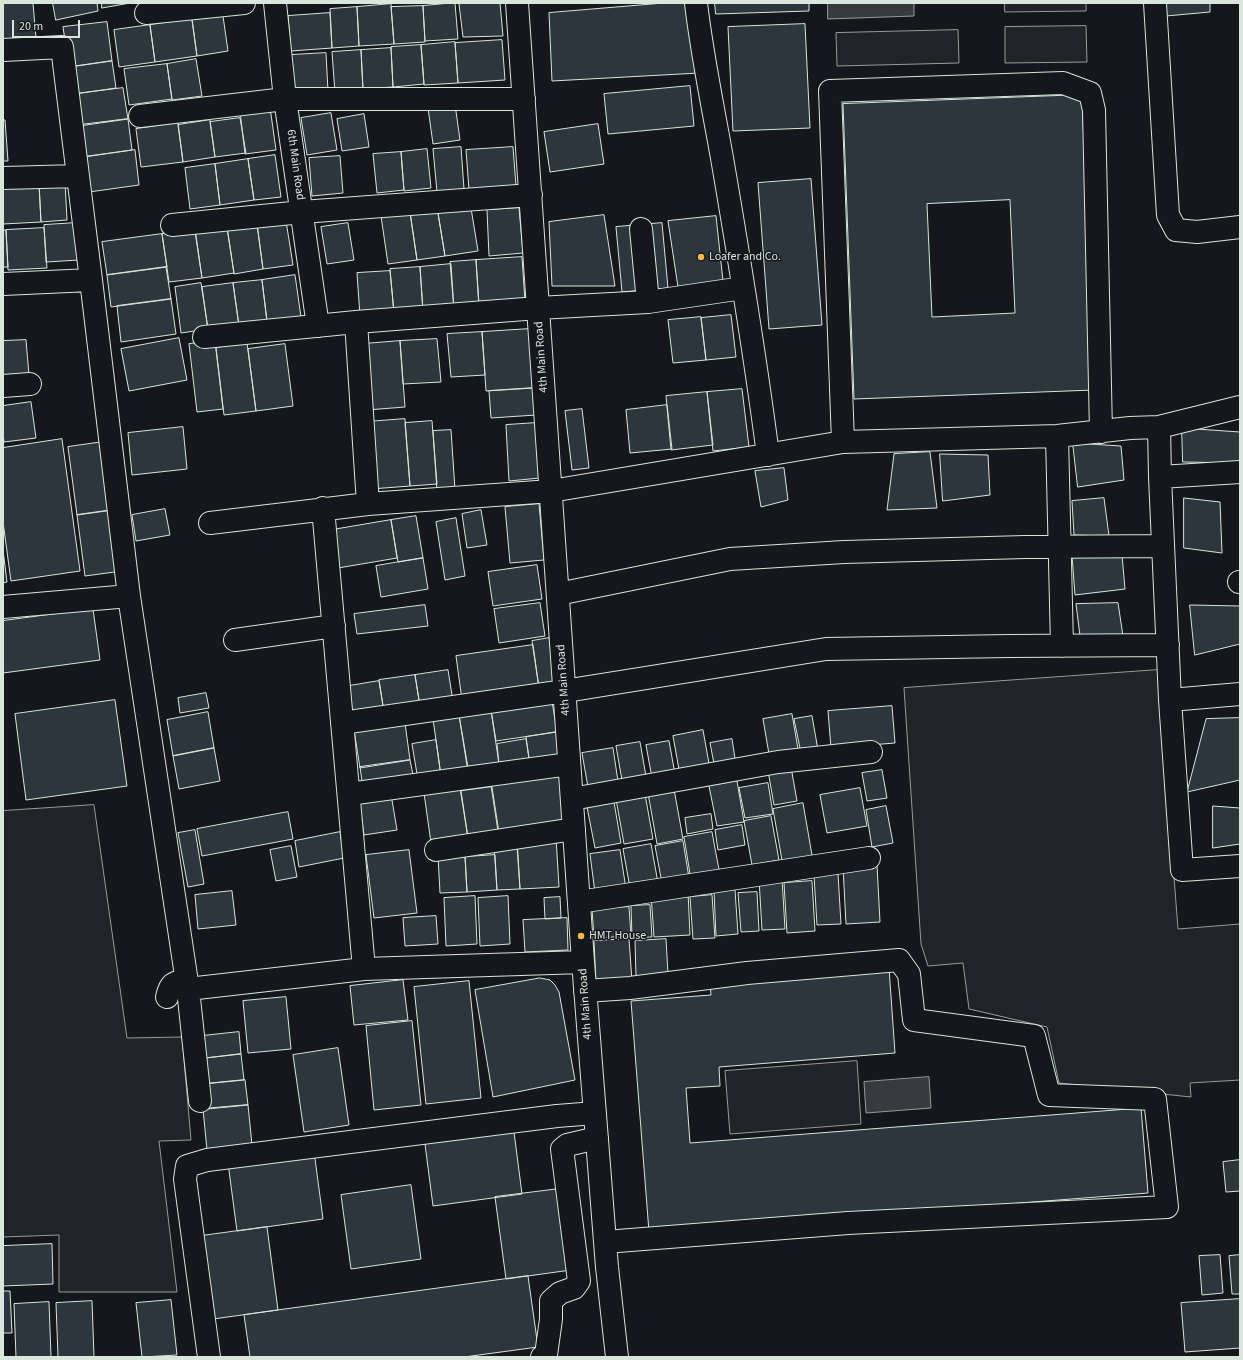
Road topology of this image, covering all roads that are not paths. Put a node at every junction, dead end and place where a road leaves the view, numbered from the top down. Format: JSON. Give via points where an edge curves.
{"nodes":[{"id":1,"x":244,"y":3,"type":"edge"},
{"id":2,"x":275,"y":3,"type":"edge"},
{"id":3,"x":517,"y":3,"type":"edge"},
{"id":4,"x":696,"y":3,"type":"edge"},
{"id":5,"x":1155,"y":3,"type":"edge"},
{"id":6,"x":146,"y":13,"type":"dead end"},
{"id":7,"x":3,"y":50,"type":"edge"},
{"id":8,"x":285,"y":99,"type":"junction"},
{"id":9,"x":524,"y":99,"type":"junction"},
{"id":10,"x":140,"y":116,"type":"dead end"},
{"id":11,"x":78,"y":176,"type":"junction"},
{"id":12,"x":3,"y":178,"type":"edge"},
{"id":13,"x":531,"y":195,"type":"junction"},
{"id":14,"x":302,"y":212,"type":"junction"},
{"id":15,"x":172,"y":225,"type":"dead end"},
{"id":16,"x":1240,"y":227,"type":"edge"},
{"id":17,"x":641,"y":229,"type":"dead end"},
{"id":18,"x":91,"y":280,"type":"junction"},
{"id":19,"x":3,"y":284,"type":"edge"},
{"id":20,"x":743,"y":288,"type":"junction"},
{"id":21,"x":648,"y":302,"type":"junction"},
{"id":22,"x":538,"y":308,"type":"junction"},
{"id":23,"x":356,"y":322,"type":"junction"},
{"id":24,"x":318,"y":326,"type":"junction"},
{"id":25,"x":204,"y":337,"type":"dead end"},
{"id":26,"x":30,"y":384,"type":"dead end"},
{"id":27,"x":3,"y":386,"type":"edge"},
{"id":28,"x":1240,"y":407,"type":"edge"},
{"id":29,"x":1160,"y":427,"type":"junction"},
{"id":30,"x":1101,"y":432,"type":"junction"},
{"id":31,"x":1057,"y":436,"type":"junction"},
{"id":32,"x":843,"y":442,"type":"junction"},
{"id":33,"x":768,"y":455,"type":"junction"},
{"id":34,"x":1240,"y":472,"type":"edge"},
{"id":35,"x":1160,"y":477,"type":"junction"},
{"id":36,"x":551,"y":491,"type":"junction"},
{"id":37,"x":368,"y":504,"type":"junction"},
{"id":38,"x":323,"y":508,"type":"junction"},
{"id":39,"x":210,"y":523,"type":"dead end"},
{"id":40,"x":1163,"y":546,"type":"junction"},
{"id":41,"x":1059,"y":547,"type":"junction"},
{"id":42,"x":558,"y":594,"type":"junction"},
{"id":43,"x":129,"y":596,"type":"junction"},
{"id":44,"x":3,"y":607,"type":"edge"},
{"id":45,"x":334,"y":626,"type":"junction"},
{"id":46,"x":236,"y":640,"type":"dead end"},
{"id":47,"x":1168,"y":645,"type":"junction"},
{"id":48,"x":1062,"y":646,"type":"junction"},
{"id":49,"x":565,"y":691,"type":"junction"},
{"id":50,"x":1240,"y":694,"type":"edge"},
{"id":51,"x":1170,"y":700,"type":"junction"},
{"id":52,"x":342,"y":723,"type":"junction"},
{"id":53,"x":871,"y":752,"type":"dead end"},
{"id":54,"x":569,"y":764,"type":"junction"},
{"id":55,"x":349,"y":794,"type":"junction"},
{"id":56,"x":572,"y":800,"type":"junction"},
{"id":57,"x":574,"y":829,"type":"junction"},
{"id":58,"x":436,"y":850,"type":"dead end"},
{"id":59,"x":868,"y":858,"type":"dead end"},
{"id":60,"x":1240,"y":866,"type":"edge"},
{"id":61,"x":579,"y":902,"type":"junction"},
{"id":62,"x":583,"y":962,"type":"junction"},
{"id":63,"x":364,"y":970,"type":"junction"},
{"id":64,"x":187,"y":985,"type":"junction"},
{"id":65,"x":585,"y":991,"type":"junction"},
{"id":66,"x":167,"y":997,"type":"dead end"},
{"id":67,"x":200,"y":1101,"type":"dead end"},
{"id":68,"x":595,"y":1113,"type":"junction"},
{"id":69,"x":597,"y":1138,"type":"junction"},
{"id":70,"x":605,"y":1242,"type":"junction"},
{"id":71,"x":208,"y":1357,"type":"edge"},
{"id":72,"x":542,"y":1357,"type":"edge"},
{"id":73,"x":617,"y":1357,"type":"edge"}],
"edges":[{"from":1,"to":6,"type":"street"},
{"from":2,"to":8,"type":"street","name":"6th Main Road"},
{"from":3,"to":9,"type":"street","name":"4th Main Road"},
{"from":4,"to":20,"type":"street"},
{"from":5,"to":16,"type":"street","via":[[1168,215],[1176,230],[1197,232]]},
{"from":7,"to":11,"type":"street","via":[[62,47]]},
{"from":8,"to":9,"type":"street"},
{"from":8,"to":10,"type":"street"},
{"from":8,"to":14,"type":"street","name":"6th Main Road"},
{"from":9,"to":13,"type":"street","name":"4th Main Road"},
{"from":11,"to":12,"type":"street"},
{"from":11,"to":18,"type":"street"},
{"from":13,"to":14,"type":"street"},
{"from":13,"to":22,"type":"street","name":"4th Main Road"},
{"from":14,"to":15,"type":"street"},
{"from":14,"to":24,"type":"street","name":"6th Main Road"},
{"from":17,"to":21,"type":"street"},
{"from":18,"to":19,"type":"street"},
{"from":18,"to":43,"type":"street"},
{"from":20,"to":21,"type":"street"},
{"from":20,"to":33,"type":"street"},
{"from":21,"to":22,"type":"street"},
{"from":22,"to":23,"type":"street"},
{"from":22,"to":36,"type":"street","name":"4th Main Road"},
{"from":23,"to":24,"type":"street"},
{"from":23,"to":37,"type":"street"},
{"from":24,"to":25,"type":"street"},
{"from":26,"to":27,"type":"street"},
{"from":28,"to":29,"type":"street"},
{"from":29,"to":30,"type":"street"},
{"from":29,"to":35,"type":"street"},
{"from":30,"to":31,"type":"street"},
{"from":30,"to":32,"type":"street","via":[[1094,110],[1090,93],[1063,83],[830,91]]},
{"from":31,"to":32,"type":"street"},
{"from":31,"to":41,"type":"street"},
{"from":32,"to":33,"type":"street"},
{"from":33,"to":36,"type":"street"},
{"from":34,"to":35,"type":"street"},
{"from":35,"to":40,"type":"street"},
{"from":36,"to":37,"type":"street"},
{"from":36,"to":42,"type":"street","name":"4th Main Road"},
{"from":37,"to":38,"type":"street"},
{"from":38,"to":39,"type":"street"},
{"from":38,"to":45,"type":"street"},
{"from":40,"to":41,"type":"street"},
{"from":40,"to":47,"type":"street"},
{"from":41,"to":42,"type":"street","via":[[844,552],[730,559]]},
{"from":41,"to":48,"type":"street"},
{"from":42,"to":49,"type":"street","name":"4th Main Road"},
{"from":43,"to":44,"type":"street"},
{"from":43,"to":64,"type":"street"},
{"from":45,"to":46,"type":"street"},
{"from":45,"to":52,"type":"street"},
{"from":47,"to":48,"type":"street"},
{"from":47,"to":51,"type":"street"},
{"from":48,"to":49,"type":"street","via":[[826,649]]},
{"from":49,"to":52,"type":"street"},
{"from":49,"to":54,"type":"street","name":"4th Main Road"},
{"from":50,"to":51,"type":"street"},
{"from":51,"to":60,"type":"street","via":[[1182,870]]},
{"from":52,"to":55,"type":"street"},
{"from":53,"to":56,"type":"street","via":[[778,762]]},
{"from":54,"to":55,"type":"street"},
{"from":54,"to":56,"type":"street","name":"4th Main Road"},
{"from":55,"to":63,"type":"street"},
{"from":56,"to":57,"type":"street","name":"4th Main Road"},
{"from":57,"to":58,"type":"street"},
{"from":57,"to":61,"type":"street","name":"4th Main Road"},
{"from":59,"to":61,"type":"street"},
{"from":61,"to":62,"type":"street","name":"4th Main Road"},
{"from":62,"to":63,"type":"street"},
{"from":62,"to":65,"type":"street","name":"4th Main Road"},
{"from":63,"to":64,"type":"street"},
{"from":64,"to":66,"type":"street","via":[[176,982],[171,986]]},
{"from":64,"to":67,"type":"street"},
{"from":65,"to":68,"type":"street","name":"4th Main Road"},
{"from":65,"to":70,"type":"street","via":[[630,988],[746,973],[899,960],[909,974],[914,1020],[1034,1036],[1049,1095],[1155,1099],[1167,1207],[848,1223]]},
{"from":68,"to":69,"type":"street","name":"4th Main Road"},
{"from":68,"to":71,"type":"street","via":[[215,1159],[187,1166],[185,1179]]},
{"from":69,"to":70,"type":"street","name":"4th Main Road"},
{"from":69,"to":72,"type":"street","via":[[567,1145],[562,1149],[579,1281],[574,1288],[560,1293],[551,1301],[546,1355]]},
{"from":70,"to":73,"type":"street","name":"4th Main Road"}]}
